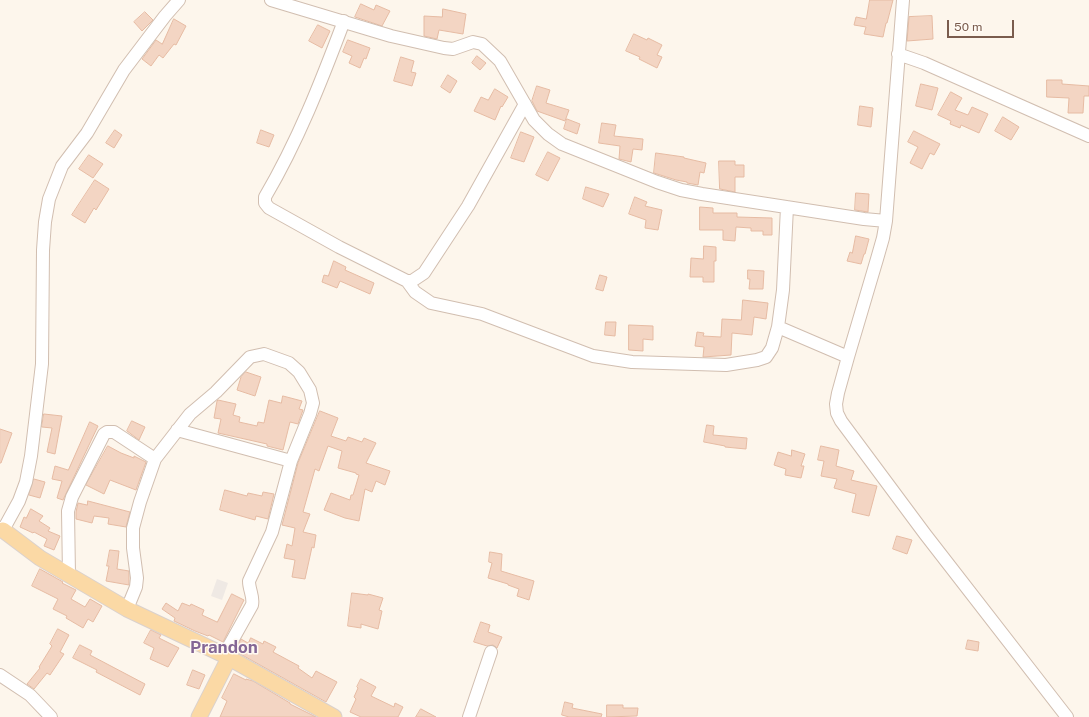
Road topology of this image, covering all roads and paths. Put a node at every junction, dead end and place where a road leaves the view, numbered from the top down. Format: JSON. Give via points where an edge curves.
{"nodes":[{"id":1,"x":179,"y":0,"type":"edge"},
{"id":2,"x":271,"y":0,"type":"edge"},
{"id":3,"x":904,"y":0,"type":"edge"},
{"id":4,"x":344,"y":21,"type":"junction"},
{"id":5,"x":898,"y":54,"type":"junction"},
{"id":6,"x":525,"y":104,"type":"junction"},
{"id":7,"x":1089,"y":136,"type":"edge"},
{"id":8,"x":787,"y":208,"type":"junction"},
{"id":9,"x":886,"y":221,"type":"junction"},
{"id":10,"x":407,"y":281,"type":"junction"},
{"id":11,"x":778,"y":327,"type":"junction"},
{"id":12,"x":848,"y":357,"type":"junction"},
{"id":13,"x":177,"y":430,"type":"junction"},
{"id":14,"x":155,"y":459,"type":"junction"},
{"id":15,"x":291,"y":461,"type":"junction"},
{"id":16,"x":1,"y":529,"type":"edge"},
{"id":17,"x":69,"y":575,"type":"junction"},
{"id":18,"x":128,"y":609,"type":"junction"},
{"id":19,"x":492,"y":652,"type":"dead end"},
{"id":20,"x":226,"y":657,"type":"junction"},
{"id":21,"x":0,"y":675,"type":"edge"},
{"id":22,"x":51,"y":717,"type":"edge"},
{"id":23,"x":199,"y":717,"type":"edge"},
{"id":24,"x":334,"y":717,"type":"edge"},
{"id":25,"x":469,"y":717,"type":"edge"},
{"id":26,"x":1067,"y":717,"type":"edge"}],
"edges":[{"from":1,"to":16,"type":"street","via":[[124,70],[86,133],[62,166],[49,199],[43,250],[42,364],[31,456],[19,501]]},
{"from":2,"to":4,"type":"street"},
{"from":3,"to":5,"type":"street"},
{"from":4,"to":6,"type":"street","via":[[391,36],[444,48],[453,49],[473,42],[482,44],[500,61]]},
{"from":4,"to":10,"type":"street","via":[[315,97],[289,153],[264,197],[265,203],[269,208],[339,247]]},
{"from":5,"to":7,"type":"street"},
{"from":5,"to":9,"type":"street"},
{"from":6,"to":8,"type":"street","via":[[534,120],[548,134],[571,148],[681,190]]},
{"from":6,"to":10,"type":"street","via":[[468,206],[424,273],[412,281]]},
{"from":8,"to":9,"type":"street"},
{"from":8,"to":11,"type":"street","via":[[783,290]]},
{"from":9,"to":12,"type":"street","via":[[878,259]]},
{"from":10,"to":11,"type":"street","via":[[415,292],[431,302],[482,314],[593,356],[632,362],[726,365],[762,360],[772,348]]},
{"from":11,"to":12,"type":"street"},
{"from":12,"to":26,"type":"street","via":[[836,404],[841,421]]},
{"from":13,"to":14,"type":"street"},
{"from":13,"to":15,"type":"street"},
{"from":13,"to":15,"type":"street","via":[[250,356],[264,354],[289,363],[299,372],[310,390],[313,403]]},
{"from":14,"to":17,"type":"street","via":[[114,432],[104,434],[72,497],[68,511]]},
{"from":14,"to":18,"type":"street","via":[[133,528],[137,578]]},
{"from":15,"to":20,"type":"street","via":[[272,532],[249,582],[252,606]]},
{"from":16,"to":17,"type":"main road","via":[[40,558]]},
{"from":17,"to":18,"type":"main road"},
{"from":18,"to":20,"type":"main road"},
{"from":19,"to":25,"type":"street"},
{"from":20,"to":23,"type":"main road"},
{"from":20,"to":24,"type":"main road"},
{"from":21,"to":22,"type":"street","via":[[30,695]]}]}
